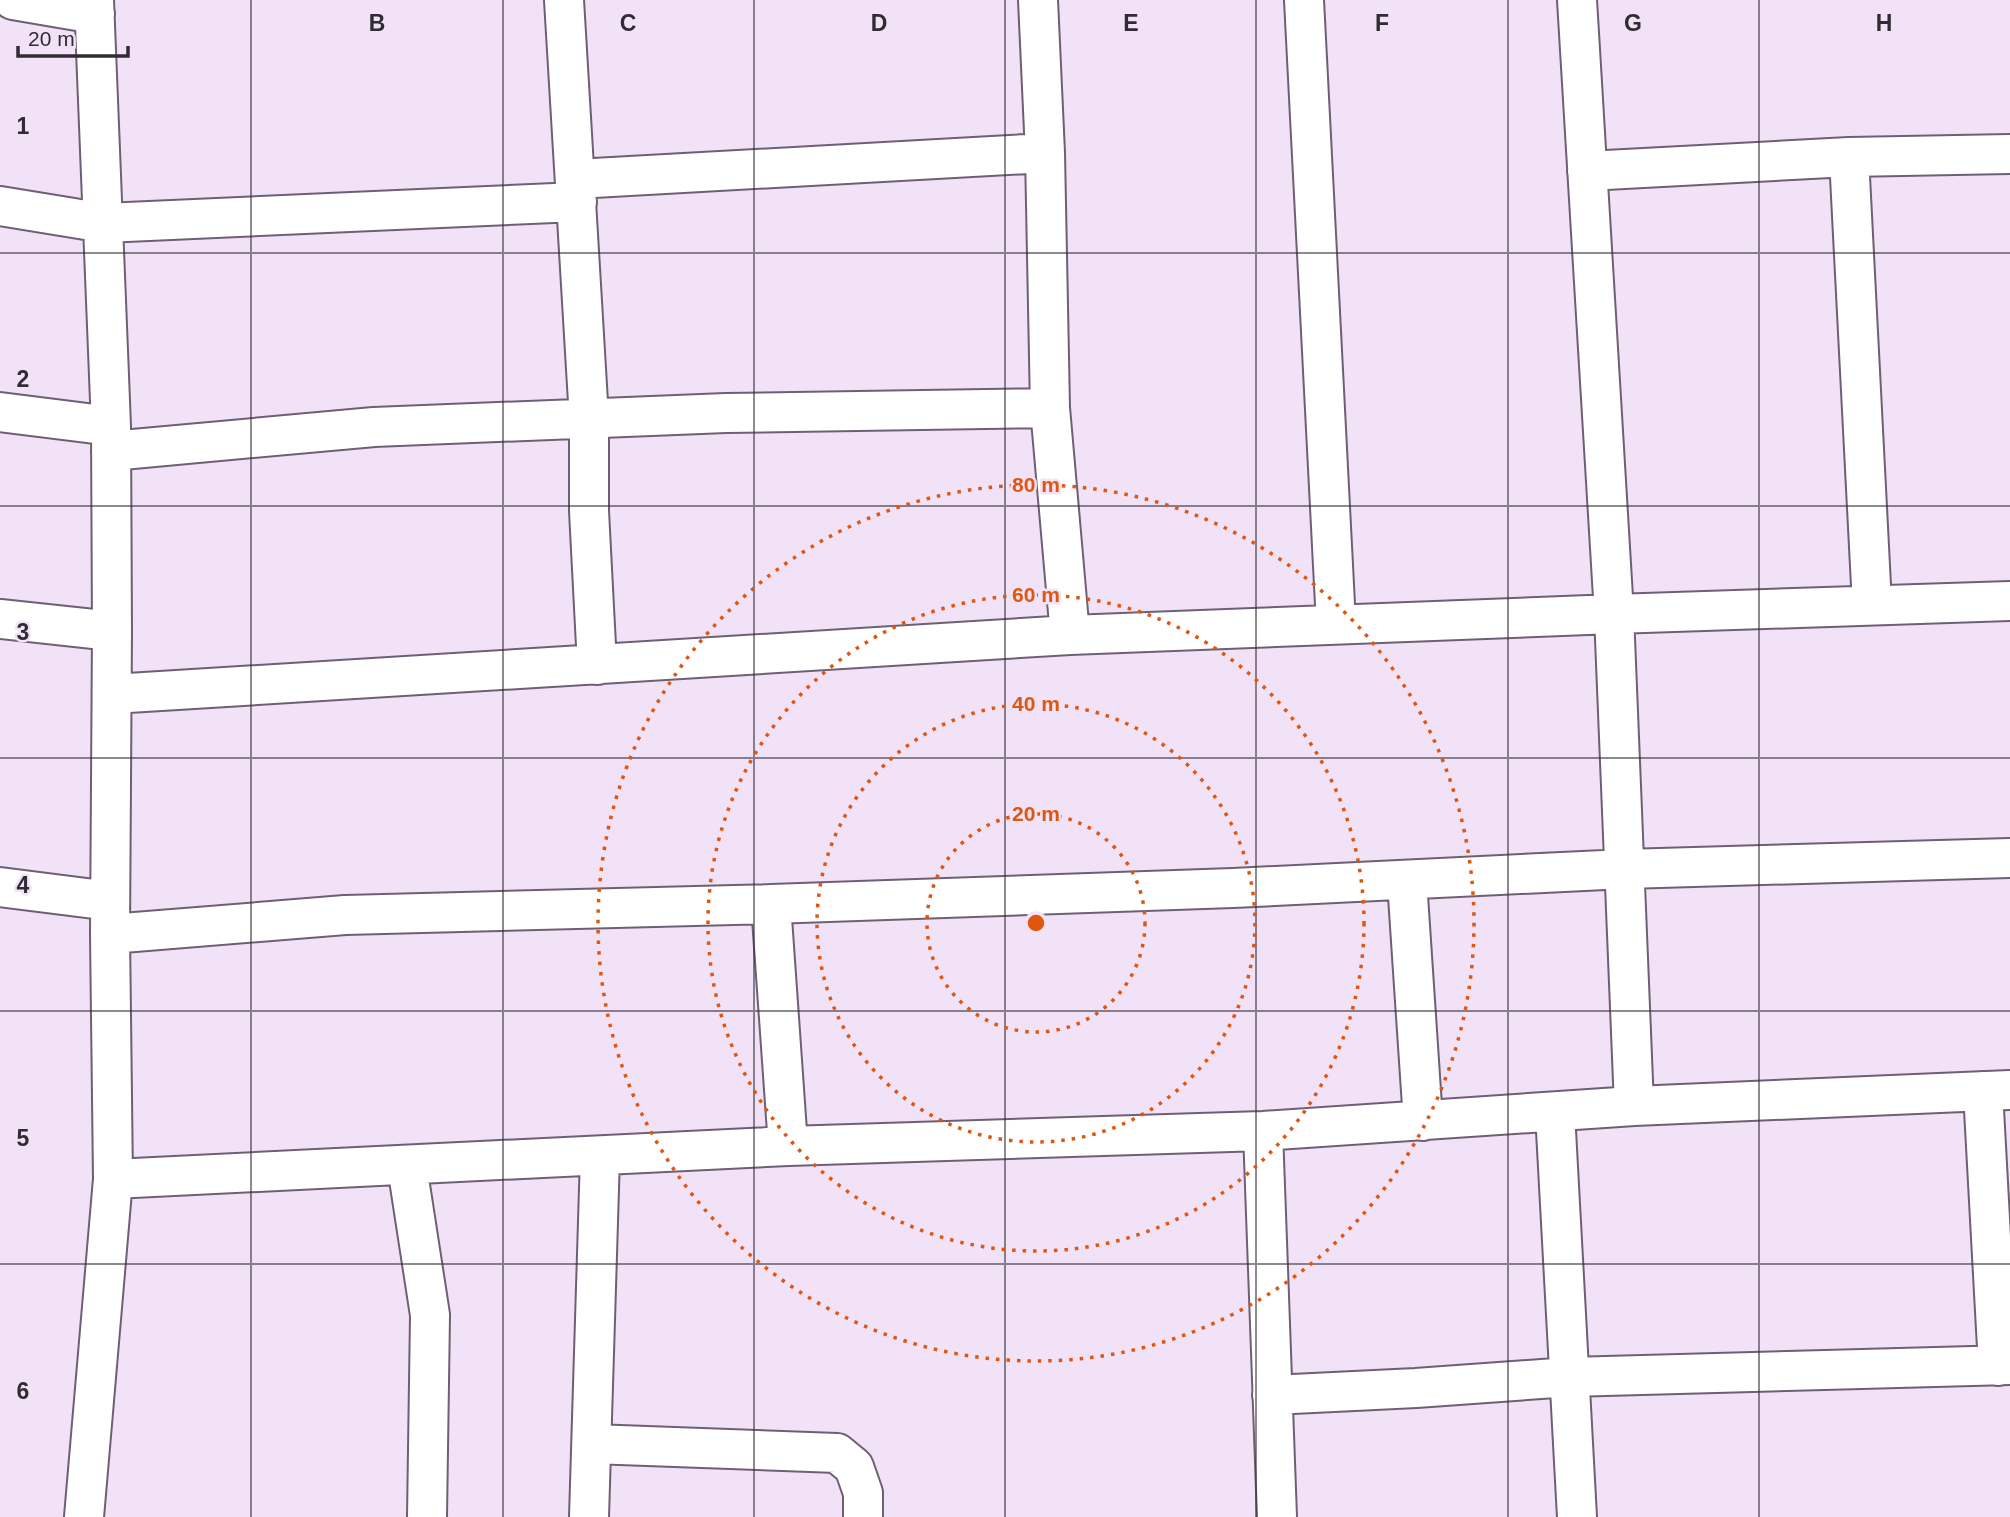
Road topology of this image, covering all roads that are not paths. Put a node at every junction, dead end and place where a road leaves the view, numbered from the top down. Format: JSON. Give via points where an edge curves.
{"nodes":[{"id":1,"x":13,"y":0,"type":"edge"},
{"id":2,"x":564,"y":0,"type":"edge"},
{"id":3,"x":1038,"y":0,"type":"edge"},
{"id":4,"x":1304,"y":0,"type":"edge"},
{"id":5,"x":1577,"y":0,"type":"edge"},
{"id":6,"x":94,"y":7,"type":"edge"},
{"id":7,"x":1045,"y":153,"type":"junction"},
{"id":8,"x":2010,"y":154,"type":"edge"},
{"id":9,"x":1849,"y":157,"type":"junction"},
{"id":10,"x":1587,"y":171,"type":"junction"},
{"id":11,"x":577,"y":191,"type":"junction"},
{"id":12,"x":0,"y":206,"type":"edge"},
{"id":13,"x":104,"y":223,"type":"junction"},
{"id":14,"x":1050,"y":408,"type":"junction"},
{"id":15,"x":0,"y":412,"type":"edge"},
{"id":16,"x":589,"y":419,"type":"junction"},
{"id":17,"x":111,"y":438,"type":"junction"},
{"id":18,"x":2010,"y":601,"type":"edge"},
{"id":19,"x":1872,"y":606,"type":"junction"},
{"id":20,"x":1614,"y":614,"type":"junction"},
{"id":21,"x":0,"y":619,"type":"edge"},
{"id":22,"x":1336,"y":624,"type":"junction"},
{"id":23,"x":112,"y":631,"type":"junction"},
{"id":24,"x":1070,"y":635,"type":"junction"},
{"id":25,"x":597,"y":665,"type":"junction"},
{"id":26,"x":112,"y":694,"type":"junction"},
{"id":27,"x":2010,"y":858,"type":"edge"},
{"id":28,"x":1625,"y":869,"type":"junction"},
{"id":29,"x":1407,"y":881,"type":"junction"},
{"id":30,"x":0,"y":887,"type":"edge"},
{"id":31,"x":771,"y":904,"type":"junction"},
{"id":32,"x":110,"y":917,"type":"junction"},
{"id":33,"x":1997,"y":1090,"type":"edge"},
{"id":34,"x":1634,"y":1106,"type":"junction"},
{"id":35,"x":1555,"y":1112,"type":"junction"},
{"id":36,"x":1423,"y":1121,"type":"junction"},
{"id":37,"x":1263,"y":1131,"type":"junction"},
{"id":38,"x":788,"y":1146,"type":"junction"},
{"id":39,"x":600,"y":1156,"type":"junction"},
{"id":40,"x":407,"y":1166,"type":"junction"},
{"id":41,"x":113,"y":1179,"type":"junction"},
{"id":42,"x":2004,"y":1366,"type":"edge"},
{"id":43,"x":1569,"y":1377,"type":"junction"},
{"id":44,"x":1272,"y":1395,"type":"junction"},
{"id":45,"x":592,"y":1444,"type":"junction"},
{"id":46,"x":84,"y":1517,"type":"edge"},
{"id":47,"x":427,"y":1517,"type":"edge"},
{"id":48,"x":589,"y":1517,"type":"edge"},
{"id":49,"x":863,"y":1517,"type":"edge"},
{"id":50,"x":1277,"y":1517,"type":"edge"},
{"id":51,"x":1577,"y":1517,"type":"edge"}],
"edges":[{"from":1,"to":6,"type":"street"},
{"from":2,"to":11,"type":"street"},
{"from":3,"to":7,"type":"street"},
{"from":4,"to":22,"type":"street"},
{"from":5,"to":10,"type":"street"},
{"from":6,"to":13,"type":"street"},
{"from":7,"to":11,"type":"street"},
{"from":7,"to":14,"type":"street"},
{"from":8,"to":9,"type":"street"},
{"from":9,"to":10,"type":"street"},
{"from":9,"to":19,"type":"street"},
{"from":10,"to":20,"type":"street"},
{"from":11,"to":13,"type":"street"},
{"from":11,"to":16,"type":"street"},
{"from":12,"to":13,"type":"street"},
{"from":13,"to":17,"type":"street"},
{"from":14,"to":16,"type":"street"},
{"from":14,"to":24,"type":"street"},
{"from":15,"to":17,"type":"street"},
{"from":16,"to":17,"type":"street"},
{"from":16,"to":25,"type":"street"},
{"from":17,"to":23,"type":"street"},
{"from":18,"to":19,"type":"street"},
{"from":19,"to":20,"type":"street"},
{"from":20,"to":22,"type":"street"},
{"from":20,"to":28,"type":"street"},
{"from":21,"to":23,"type":"street"},
{"from":22,"to":24,"type":"street"},
{"from":23,"to":26,"type":"street"},
{"from":24,"to":25,"type":"street"},
{"from":25,"to":26,"type":"street"},
{"from":26,"to":32,"type":"street"},
{"from":27,"to":28,"type":"street"},
{"from":28,"to":29,"type":"street"},
{"from":28,"to":34,"type":"street"},
{"from":29,"to":31,"type":"street"},
{"from":29,"to":36,"type":"street"},
{"from":30,"to":32,"type":"street"},
{"from":31,"to":32,"type":"street"},
{"from":31,"to":38,"type":"street"},
{"from":32,"to":41,"type":"street"},
{"from":33,"to":34,"type":"street"},
{"from":33,"to":42,"type":"street"},
{"from":34,"to":35,"type":"street"},
{"from":35,"to":36,"type":"street"},
{"from":35,"to":43,"type":"street"},
{"from":36,"to":37,"type":"street"},
{"from":37,"to":38,"type":"street"},
{"from":37,"to":44,"type":"street"},
{"from":38,"to":39,"type":"street"},
{"from":39,"to":40,"type":"street"},
{"from":39,"to":45,"type":"street"},
{"from":40,"to":41,"type":"street"},
{"from":40,"to":47,"type":"street","via":[[430,1315]]},
{"from":41,"to":46,"type":"street"},
{"from":42,"to":43,"type":"street"},
{"from":43,"to":44,"type":"street"},
{"from":43,"to":51,"type":"street"},
{"from":44,"to":50,"type":"street"},
{"from":45,"to":48,"type":"street"},
{"from":45,"to":49,"type":"street","via":[[836,1453],[854,1467],[863,1493]]}]}
